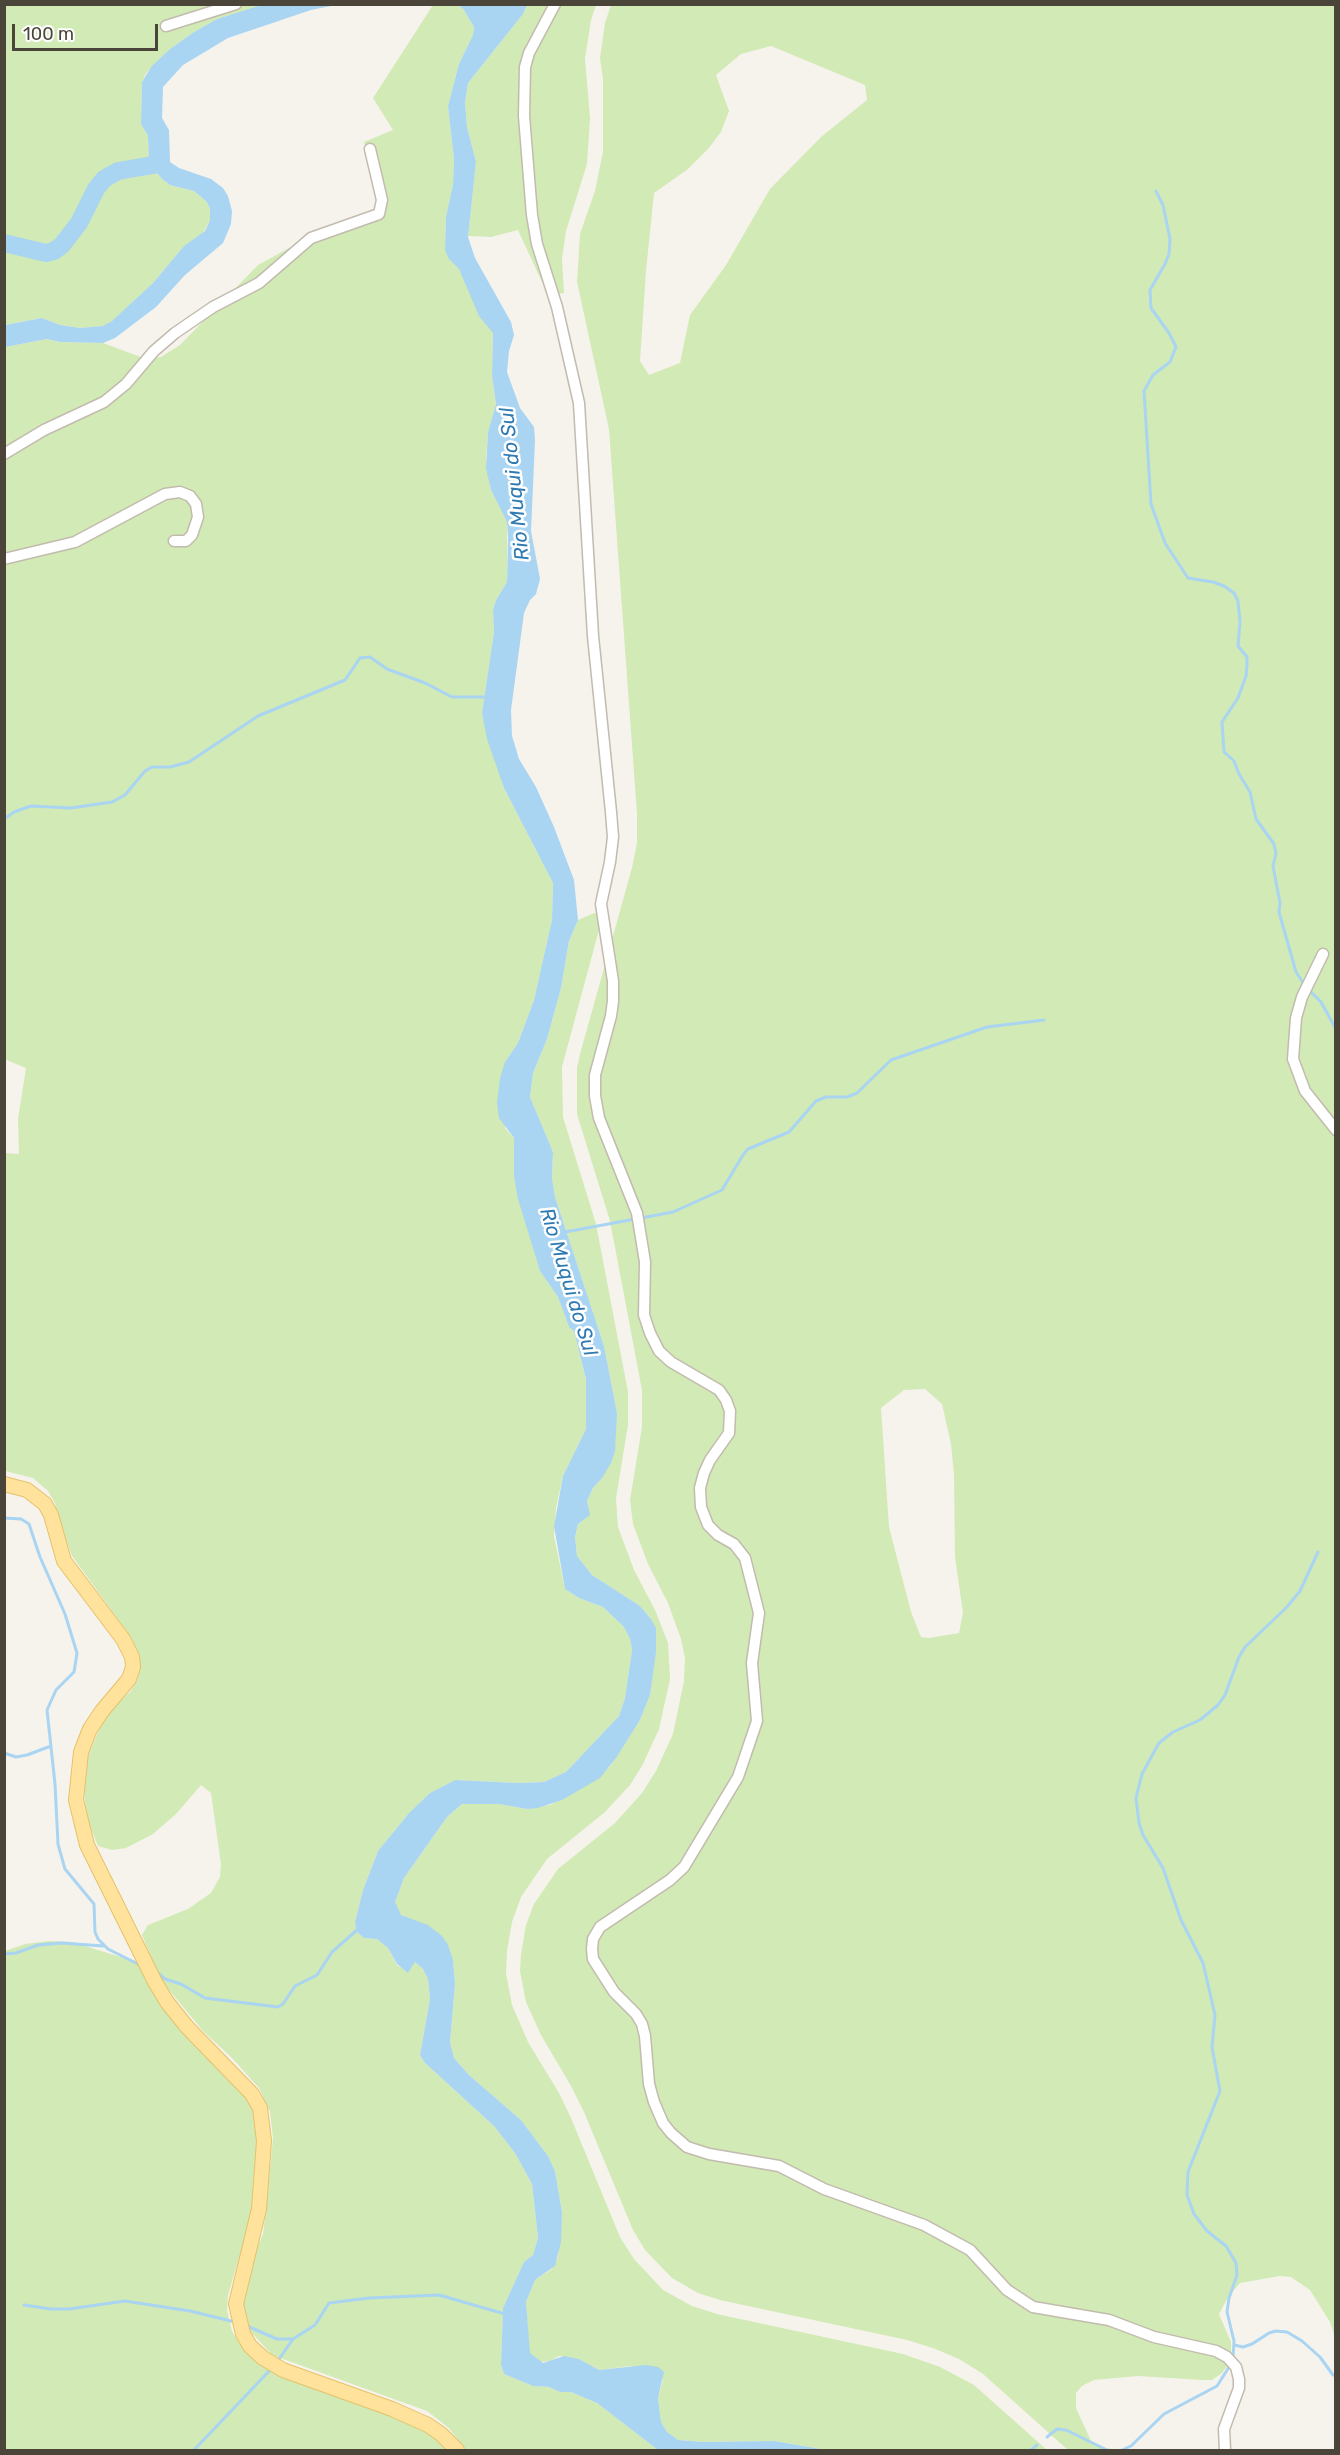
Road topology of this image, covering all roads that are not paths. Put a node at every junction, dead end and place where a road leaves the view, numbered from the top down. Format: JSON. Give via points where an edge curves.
{"nodes":[{"id":1,"x":236,"y":4,"type":"edge"},
{"id":2,"x":555,"y":4,"type":"edge"},
{"id":3,"x":166,"y":26,"type":"dead end"},
{"id":4,"x":370,"y":149,"type":"dead end"},
{"id":5,"x":4,"y":454,"type":"edge"},
{"id":6,"x":174,"y":541,"type":"dead end"},
{"id":7,"x":4,"y":559,"type":"edge"},
{"id":8,"x":1323,"y":954,"type":"dead end"},
{"id":9,"x":1335,"y":1130,"type":"edge"},
{"id":10,"x":4,"y":1484,"type":"edge"},
{"id":11,"x":457,"y":2451,"type":"edge"},
{"id":12,"x":1225,"y":2451,"type":"edge"}],
"edges":[{"from":1,"to":3,"type":"street"},
{"from":2,"to":12,"type":"street","via":[[525,67],[524,116],[537,244],[557,307],[579,404],[593,636],[612,820],[610,862],[601,904],[613,1001],[595,1075],[595,1096],[599,1118],[637,1213],[645,1262],[644,1315],[650,1333],[659,1351],[671,1362],[719,1390],[730,1411],[729,1433],[704,1473],[701,1507],[708,1525],[734,1544],[745,1558],[759,1612],[752,1663],[757,1721],[738,1777],[684,1867],[600,1927],[593,1939],[593,1959],[614,1992],[642,2024],[654,2102],[663,2123],[687,2147],[779,2166],[824,2189],[924,2225],[970,2250],[1008,2290],[1033,2307],[1109,2320],[1227,2357],[1236,2367],[1239,2388],[1224,2429]]},
{"from":4,"to":5,"type":"street","via":[[382,200],[379,214],[311,238],[259,283],[205,311],[175,333],[104,402]]},
{"from":6,"to":7,"type":"street","via":[[186,541],[192,535],[198,517],[196,504],[180,492],[165,494],[75,542]]},
{"from":8,"to":9,"type":"street","via":[[1296,1017],[1293,1059],[1305,1091]]},
{"from":10,"to":11,"type":"main road","via":[[27,1490],[45,1504],[64,1561],[123,1639],[132,1657],[129,1679],[90,1728],[81,1752],[76,1800],[87,1845],[167,2002],[252,2094],[260,2108],[264,2141],[259,2209],[236,2304],[243,2334],[263,2358],[283,2370],[428,2425]]}]}
